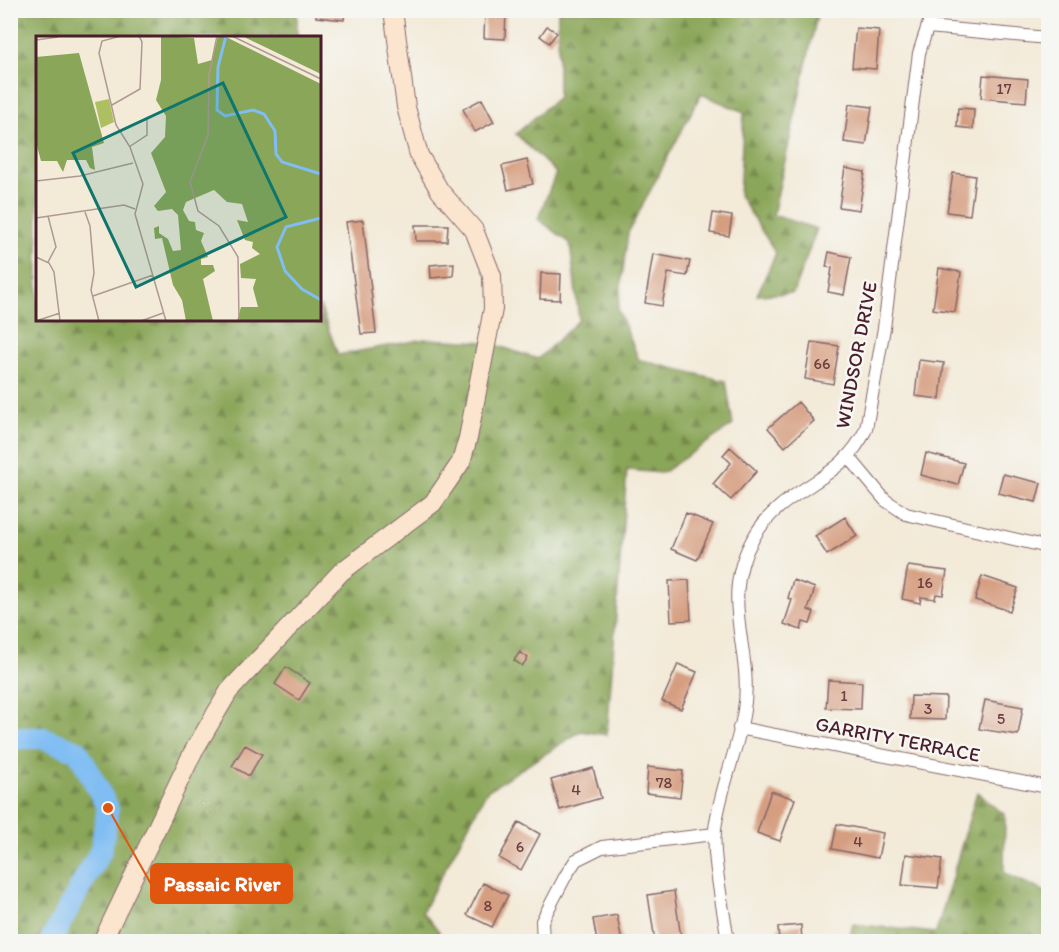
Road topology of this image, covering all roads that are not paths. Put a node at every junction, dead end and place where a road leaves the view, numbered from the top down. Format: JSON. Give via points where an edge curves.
{"nodes":[{"id":1,"x":393,"y":10,"type":"edge"},
{"id":2,"x":933,"y":10,"type":"edge"},
{"id":3,"x":928,"y":27,"type":"junction"},
{"id":4,"x":1048,"y":38,"type":"edge"},
{"id":5,"x":849,"y":457,"type":"junction"},
{"id":6,"x":1048,"y":547,"type":"edge"},
{"id":7,"x":739,"y":728,"type":"junction"},
{"id":8,"x":1048,"y":788,"type":"edge"},
{"id":9,"x":715,"y":834,"type":"junction"},
{"id":10,"x":102,"y":942,"type":"edge"},
{"id":11,"x":543,"y":942,"type":"edge"},
{"id":12,"x":728,"y":942,"type":"edge"}],
"edges":[{"from":1,"to":10,"type":"street","via":[[406,107],[419,155],[440,191],[474,230],[492,276],[493,309],[461,462],[433,503],[341,572],[229,691],[193,752]]},
{"from":2,"to":3,"type":"street","name":"WINDSOR DRIVE"},
{"from":3,"to":4,"type":"street"},
{"from":3,"to":5,"type":"street","name":"WINDSOR DRIVE","via":[[919,53],[905,182],[868,418],[859,444]]},
{"from":5,"to":6,"type":"street","via":[[885,500],[906,514]]},
{"from":5,"to":7,"type":"street","name":"WINDSOR DRIVE","via":[[773,510],[746,554],[737,591],[745,688]]},
{"from":7,"to":8,"type":"street","name":"GARRITY TERRACE"},
{"from":7,"to":9,"type":"street","name":"WINDSOR DRIVE"},
{"from":9,"to":11,"type":"street","via":[[602,847],[585,853],[566,875],[542,921]]},
{"from":9,"to":12,"type":"street","name":"WINDSOR DRIVE"}]}
